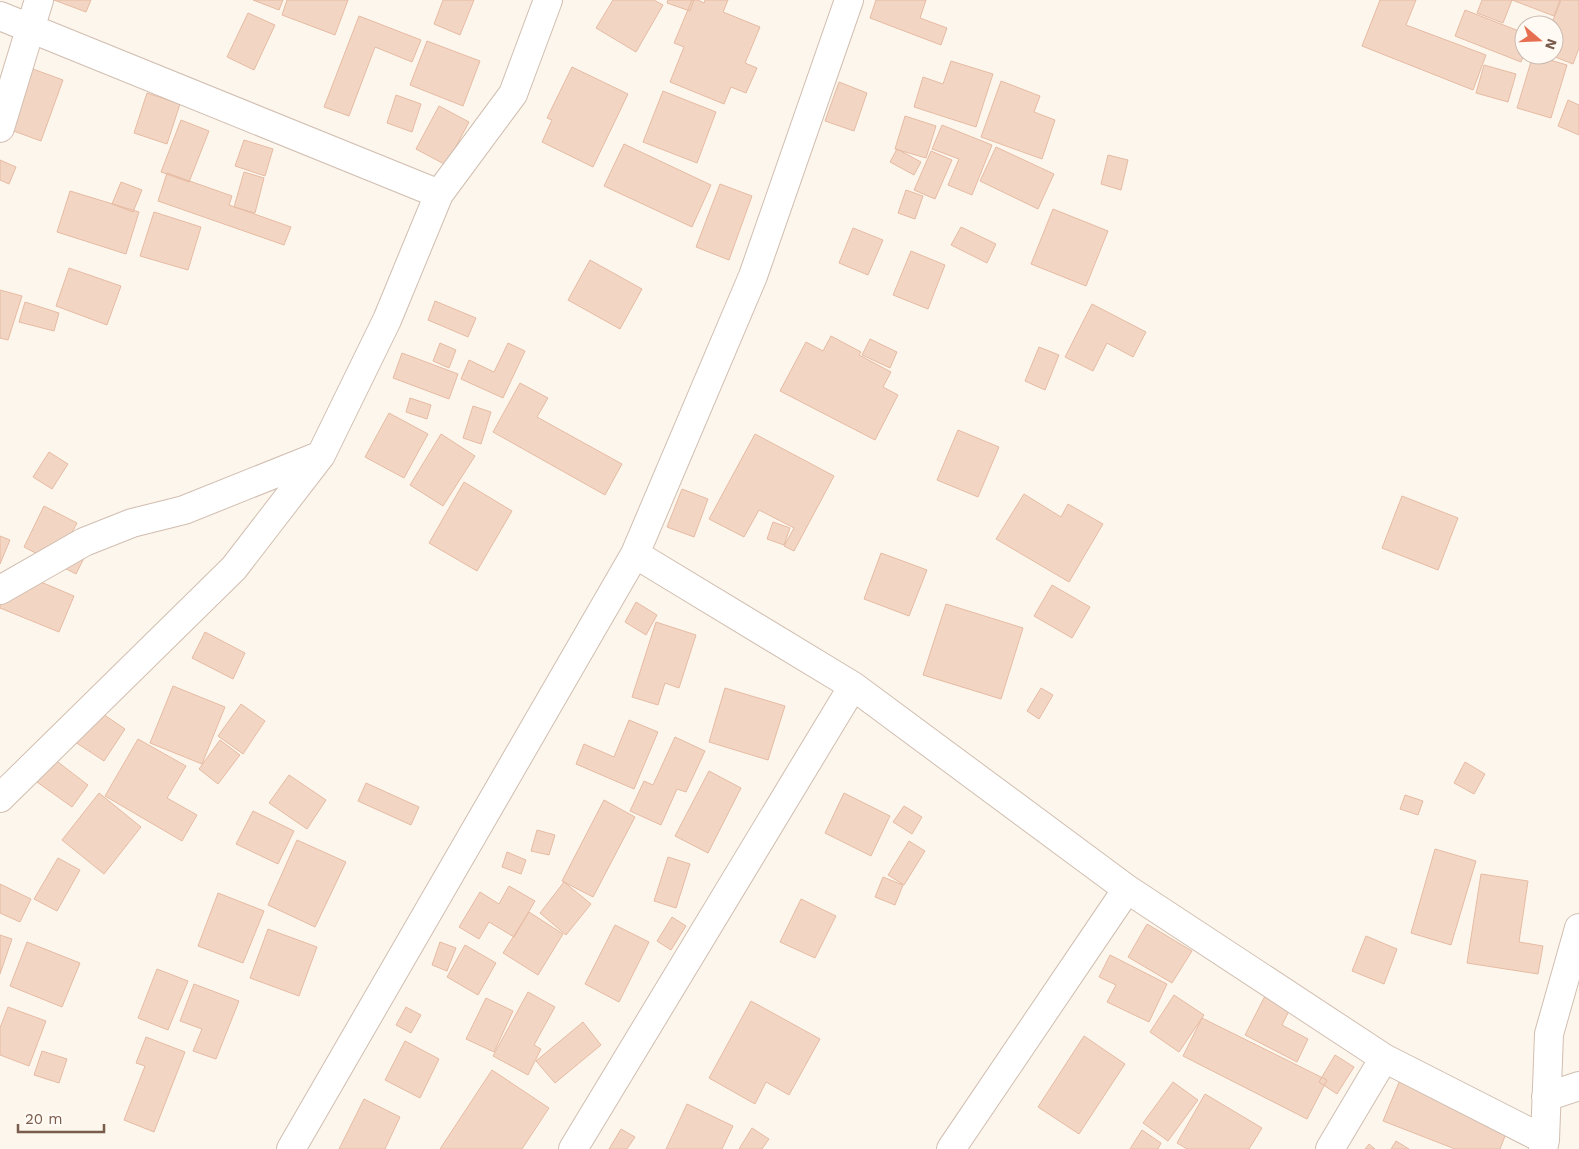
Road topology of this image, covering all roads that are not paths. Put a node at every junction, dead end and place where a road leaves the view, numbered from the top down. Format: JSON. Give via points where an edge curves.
{"nodes":[{"id":1,"x":40,"y":0,"type":"edge"},
{"id":2,"x":548,"y":0,"type":"edge"},
{"id":3,"x":849,"y":0,"type":"edge"},
{"id":4,"x":0,"y":16,"type":"edge"},
{"id":5,"x":31,"y":28,"type":"junction"},
{"id":6,"x":0,"y":128,"type":"edge"},
{"id":7,"x":439,"y":194,"type":"junction"},
{"id":8,"x":321,"y":456,"type":"junction"},
{"id":9,"x":636,"y":554,"type":"junction"},
{"id":10,"x":0,"y":590,"type":"edge"},
{"id":11,"x":853,"y":686,"type":"junction"},
{"id":12,"x":0,"y":798,"type":"edge"},
{"id":13,"x":1127,"y":889,"type":"junction"},
{"id":14,"x":1579,"y":928,"type":"edge"},
{"id":15,"x":1384,"y":1058,"type":"junction"},
{"id":16,"x":1579,"y":1086,"type":"edge"},
{"id":17,"x":1546,"y":1097,"type":"junction"},
{"id":18,"x":1544,"y":1144,"type":"edge"},
{"id":19,"x":291,"y":1149,"type":"edge"},
{"id":20,"x":573,"y":1149,"type":"edge"},
{"id":21,"x":951,"y":1149,"type":"edge"},
{"id":22,"x":1330,"y":1149,"type":"edge"}],
"edges":[{"from":1,"to":5,"type":"street"},
{"from":2,"to":7,"type":"street","via":[[513,94]]},
{"from":3,"to":9,"type":"street","via":[[753,276]]},
{"from":4,"to":5,"type":"street"},
{"from":5,"to":6,"type":"street"},
{"from":5,"to":7,"type":"street"},
{"from":7,"to":8,"type":"street","via":[[388,320]]},
{"from":8,"to":10,"type":"street","via":[[184,510],[132,523],[84,542]]},
{"from":8,"to":12,"type":"street","via":[[234,568]]},
{"from":9,"to":11,"type":"street"},
{"from":9,"to":19,"type":"street"},
{"from":11,"to":13,"type":"street"},
{"from":11,"to":20,"type":"street"},
{"from":13,"to":15,"type":"street"},
{"from":13,"to":21,"type":"street"},
{"from":14,"to":17,"type":"street","via":[[1549,1034]]},
{"from":15,"to":18,"type":"street"},
{"from":15,"to":22,"type":"street"},
{"from":16,"to":17,"type":"street"},
{"from":17,"to":18,"type":"street"}]}
